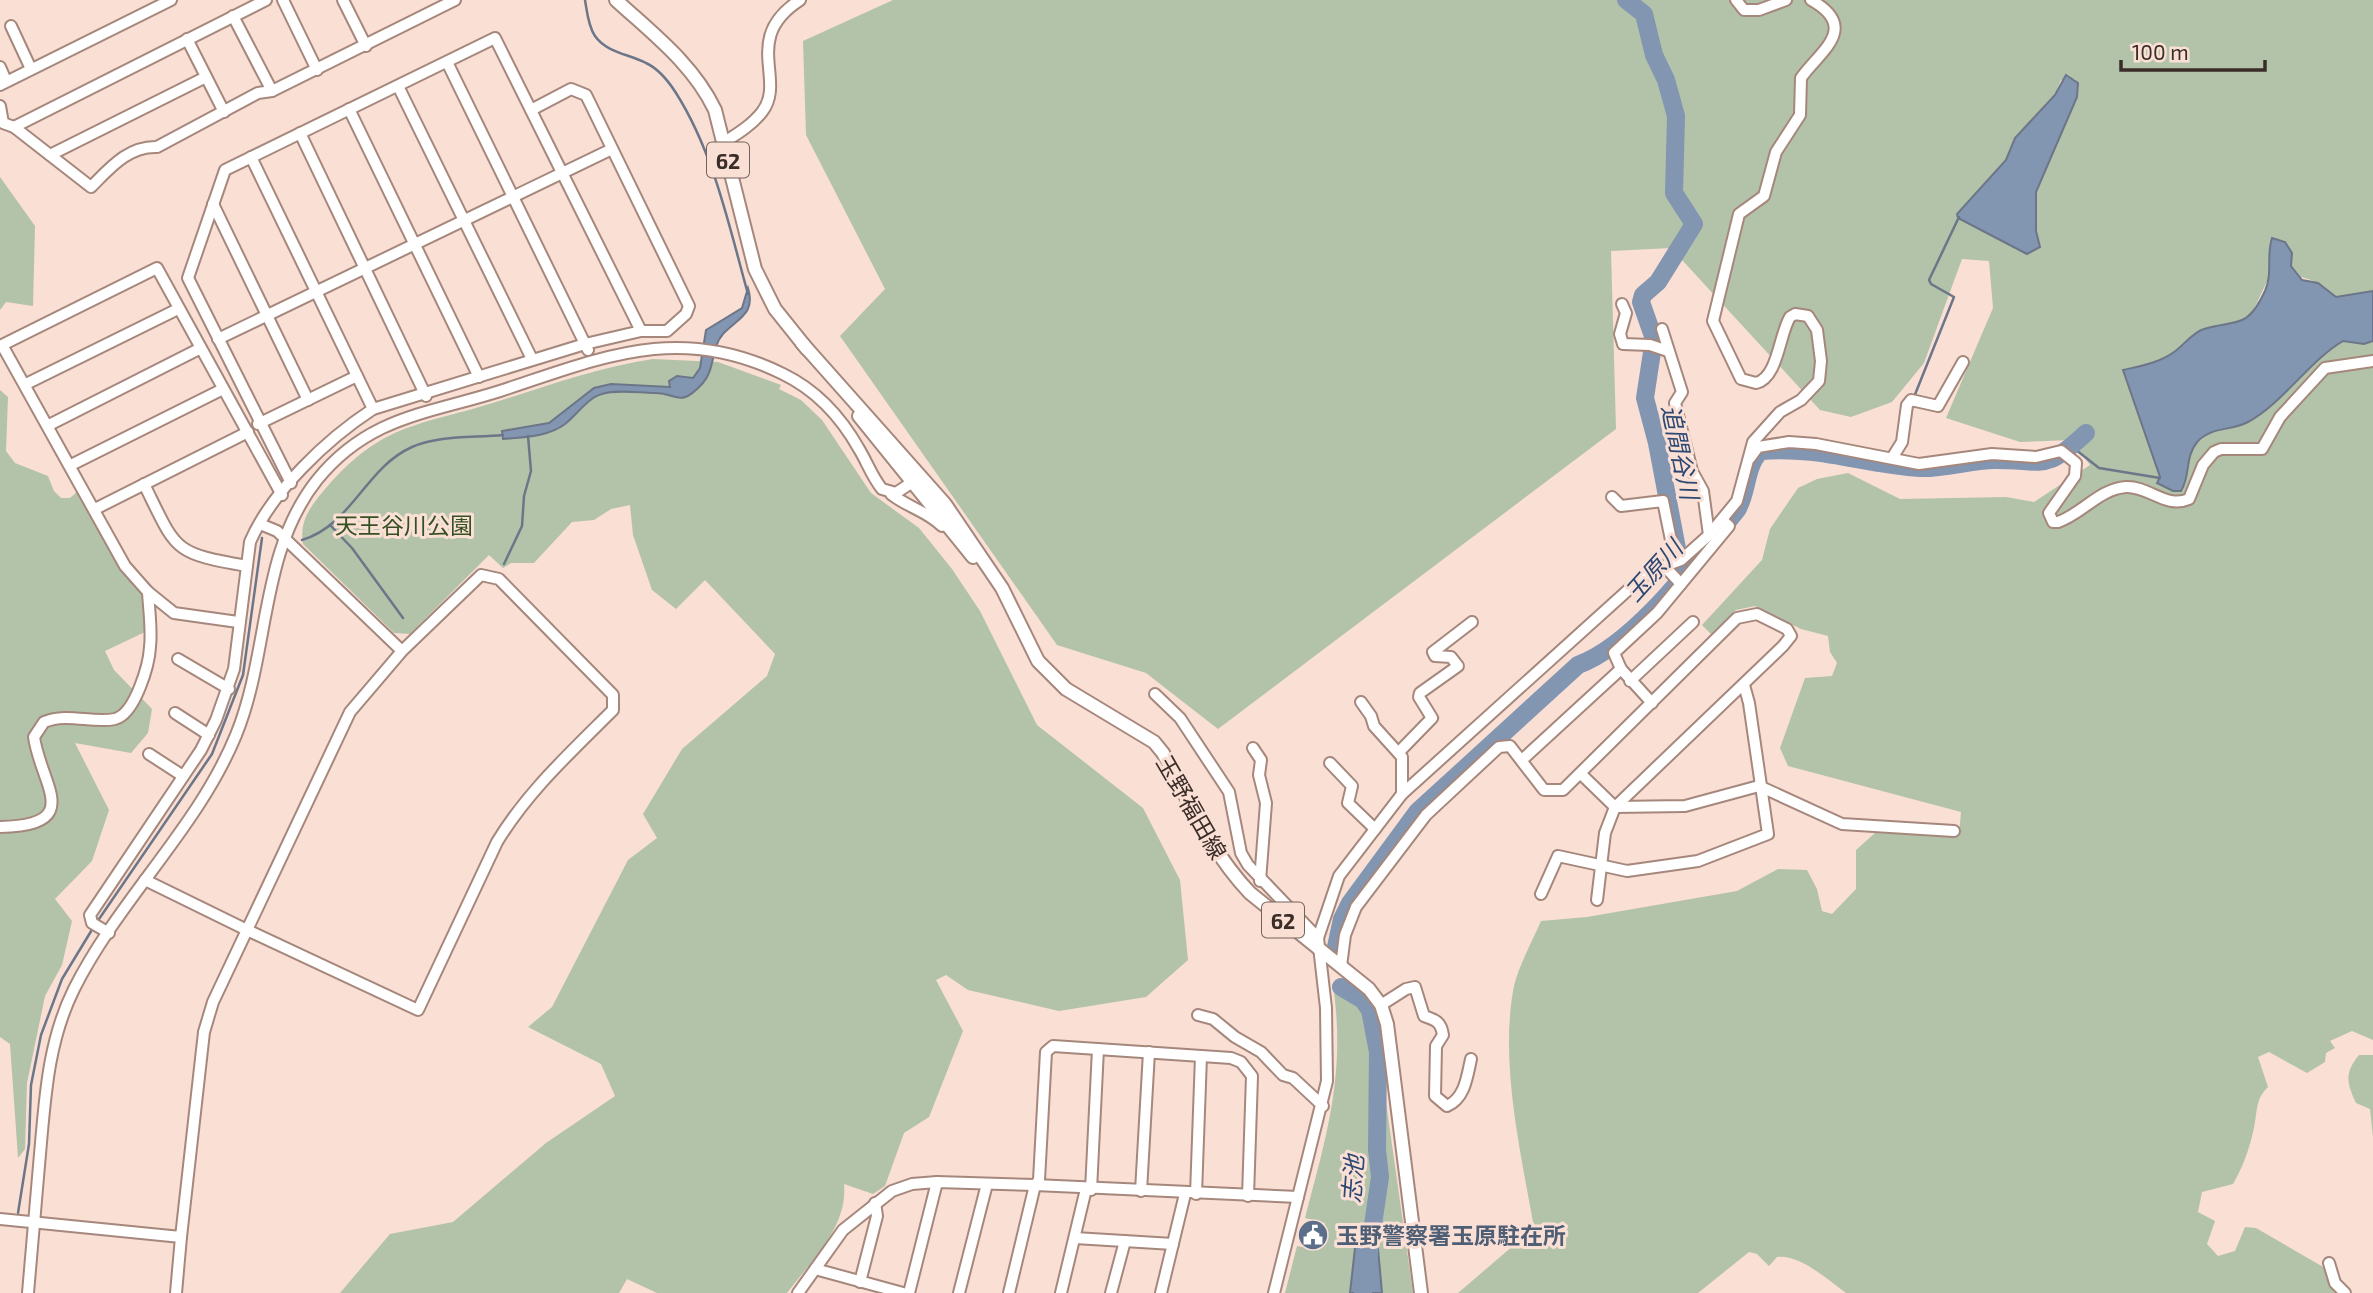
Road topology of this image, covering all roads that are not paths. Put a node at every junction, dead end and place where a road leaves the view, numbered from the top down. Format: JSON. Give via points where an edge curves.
{"nodes":[{"id":1,"x":171,"y":0,"type":"edge"},
{"id":2,"x":266,"y":0,"type":"edge"},
{"id":3,"x":283,"y":0,"type":"edge"},
{"id":4,"x":455,"y":0,"type":"edge"},
{"id":5,"x":617,"y":0,"type":"edge"},
{"id":6,"x":800,"y":0,"type":"edge"},
{"id":7,"x":1736,"y":0,"type":"edge"},
{"id":8,"x":1786,"y":0,"type":"edge"},
{"id":9,"x":1811,"y":0,"type":"edge"},
{"id":10,"x":348,"y":2,"type":"edge"},
{"id":11,"x":233,"y":16,"type":"junction"},
{"id":12,"x":11,"y":26,"type":"dead end"},
{"id":13,"x":187,"y":39,"type":"junction"},
{"id":14,"x":366,"y":46,"type":"junction"},
{"id":15,"x":447,"y":62,"type":"junction"},
{"id":16,"x":0,"y":67,"type":"edge"},
{"id":17,"x":31,"y":69,"type":"junction"},
{"id":18,"x":317,"y":70,"type":"junction"},
{"id":19,"x":206,"y":77,"type":"junction"},
{"id":20,"x":3,"y":83,"type":"edge"},
{"id":21,"x":398,"y":86,"type":"junction"},
{"id":22,"x":272,"y":91,"type":"junction"},
{"id":23,"x":0,"y":106,"type":"edge"},
{"id":24,"x":349,"y":109,"type":"junction"},
{"id":25,"x":531,"y":110,"type":"junction"},
{"id":26,"x":225,"y":112,"type":"junction"},
{"id":27,"x":14,"y":127,"type":"junction"},
{"id":28,"x":300,"y":133,"type":"junction"},
{"id":29,"x":723,"y":143,"type":"junction"},
{"id":30,"x":612,"y":149,"type":"junction"},
{"id":31,"x":50,"y":155,"type":"junction"},
{"id":32,"x":251,"y":157,"type":"junction"},
{"id":33,"x":562,"y":173,"type":"junction"},
{"id":34,"x":513,"y":197,"type":"junction"},
{"id":35,"x":213,"y":204,"type":"junction"},
{"id":36,"x":464,"y":221,"type":"junction"},
{"id":37,"x":415,"y":244,"type":"junction"},
{"id":38,"x":365,"y":269,"type":"junction"},
{"id":39,"x":317,"y":292,"type":"junction"},
{"id":40,"x":1622,"y":304,"type":"dead end"},
{"id":41,"x":178,"y":309,"type":"junction"},
{"id":42,"x":268,"y":316,"type":"junction"},
{"id":43,"x":1662,"y":329,"type":"dead end"},
{"id":44,"x":640,"y":331,"type":"junction"},
{"id":45,"x":667,"y":331,"type":"junction"},
{"id":46,"x":218,"y":339,"type":"junction"},
{"id":47,"x":586,"y":344,"type":"junction"},
{"id":48,"x":665,"y":347,"type":"junction"},
{"id":49,"x":200,"y":349,"type":"junction"},
{"id":50,"x":1668,"y":351,"type":"junction"},
{"id":51,"x":532,"y":359,"type":"junction"},
{"id":52,"x":592,"y":359,"type":"junction"},
{"id":53,"x":2373,"y":361,"type":"edge"},
{"id":54,"x":1963,"y":362,"type":"dead end"},
{"id":55,"x":357,"y":376,"type":"junction"},
{"id":56,"x":479,"y":377,"type":"junction"},
{"id":57,"x":26,"y":384,"type":"junction"},
{"id":58,"x":223,"y":389,"type":"junction"},
{"id":59,"x":424,"y":391,"type":"junction"},
{"id":60,"x":308,"y":400,"type":"junction"},
{"id":61,"x":431,"y":408,"type":"junction"},
{"id":62,"x":373,"y":409,"type":"junction"},
{"id":63,"x":258,"y":424,"type":"junction"},
{"id":64,"x":48,"y":425,"type":"junction"},
{"id":65,"x":248,"y":432,"type":"junction"},
{"id":66,"x":1892,"y":458,"type":"junction"},
{"id":67,"x":1746,"y":464,"type":"junction"},
{"id":68,"x":71,"y":465,"type":"junction"},
{"id":69,"x":917,"y":479,"type":"junction"},
{"id":70,"x":291,"y":483,"type":"junction"},
{"id":71,"x":144,"y":484,"type":"junction"},
{"id":72,"x":891,"y":494,"type":"junction"},
{"id":73,"x":282,"y":495,"type":"junction"},
{"id":74,"x":1612,"y":497,"type":"dead end"},
{"id":75,"x":95,"y":509,"type":"junction"},
{"id":76,"x":260,"y":524,"type":"junction"},
{"id":77,"x":284,"y":538,"type":"junction"},
{"id":78,"x":1709,"y":542,"type":"junction"},
{"id":79,"x":973,"y":558,"type":"junction"},
{"id":80,"x":1674,"y":563,"type":"junction"},
{"id":81,"x":247,"y":566,"type":"junction"},
{"id":82,"x":1678,"y":582,"type":"junction"},
{"id":83,"x":148,"y":592,"type":"junction"},
{"id":84,"x":1013,"y":611,"type":"junction"},
{"id":85,"x":238,"y":622,"type":"junction"},
{"id":86,"x":1472,"y":622,"type":"dead end"},
{"id":87,"x":1693,"y":622,"type":"dead end"},
{"id":88,"x":402,"y":651,"type":"junction"},
{"id":89,"x":178,"y":659,"type":"dead end"},
{"id":90,"x":1621,"y":669,"type":"junction"},
{"id":91,"x":1630,"y":681,"type":"junction"},
{"id":92,"x":1744,"y":685,"type":"junction"},
{"id":93,"x":229,"y":689,"type":"junction"},
{"id":94,"x":1155,"y":694,"type":"dead end"},
{"id":95,"x":1361,"y":702,"type":"dead end"},
{"id":96,"x":1652,"y":703,"type":"junction"},
{"id":97,"x":175,"y":713,"type":"dead end"},
{"id":98,"x":209,"y":735,"type":"junction"},
{"id":99,"x":1253,"y":748,"type":"dead end"},
{"id":100,"x":1399,"y":752,"type":"junction"},
{"id":101,"x":149,"y":754,"type":"dead end"},
{"id":102,"x":1523,"y":759,"type":"junction"},
{"id":103,"x":1330,"y":763,"type":"dead end"},
{"id":104,"x":1581,"y":774,"type":"junction"},
{"id":105,"x":183,"y":776,"type":"junction"},
{"id":106,"x":1759,"y":786,"type":"junction"},
{"id":107,"x":1402,"y":793,"type":"junction"},
{"id":108,"x":1615,"y":807,"type":"junction"},
{"id":109,"x":0,"y":827,"type":"edge"},
{"id":110,"x":1376,"y":829,"type":"junction"},
{"id":111,"x":1954,"y":831,"type":"dead end"},
{"id":112,"x":1601,"y":866,"type":"junction"},
{"id":113,"x":145,"y":880,"type":"junction"},
{"id":114,"x":1260,"y":881,"type":"junction"},
{"id":115,"x":1541,"y":894,"type":"dead end"},
{"id":116,"x":1597,"y":900,"type":"dead end"},
{"id":117,"x":247,"y":930,"type":"junction"},
{"id":118,"x":109,"y":933,"type":"junction"},
{"id":119,"x":1318,"y":944,"type":"junction"},
{"id":120,"x":1341,"y":966,"type":"junction"},
{"id":121,"x":1381,"y":1005,"type":"junction"},
{"id":122,"x":1198,"y":1015,"type":"dead end"},
{"id":123,"x":1098,"y":1049,"type":"junction"},
{"id":124,"x":1149,"y":1052,"type":"junction"},
{"id":125,"x":1200,"y":1056,"type":"junction"},
{"id":126,"x":1471,"y":1059,"type":"dead end"},
{"id":127,"x":1323,"y":1106,"type":"junction"},
{"id":128,"x":937,"y":1182,"type":"junction"},
{"id":129,"x":987,"y":1184,"type":"junction"},
{"id":130,"x":1035,"y":1185,"type":"junction"},
{"id":131,"x":1088,"y":1190,"type":"junction"},
{"id":132,"x":1141,"y":1191,"type":"junction"},
{"id":133,"x":1190,"y":1194,"type":"junction"},
{"id":134,"x":1248,"y":1196,"type":"junction"},
{"id":135,"x":1298,"y":1197,"type":"junction"},
{"id":136,"x":874,"y":1203,"type":"junction"},
{"id":137,"x":0,"y":1219,"type":"edge"},
{"id":138,"x":34,"y":1222,"type":"junction"},
{"id":139,"x":181,"y":1237,"type":"junction"},
{"id":140,"x":1075,"y":1238,"type":"junction"},
{"id":141,"x":1125,"y":1241,"type":"junction"},
{"id":142,"x":1173,"y":1244,"type":"junction"},
{"id":143,"x":2329,"y":1263,"type":"dead end"},
{"id":144,"x":815,"y":1269,"type":"junction"},
{"id":145,"x":860,"y":1282,"type":"junction"},
{"id":146,"x":28,"y":1293,"type":"edge"},
{"id":147,"x":176,"y":1293,"type":"edge"},
{"id":148,"x":797,"y":1293,"type":"edge"},
{"id":149,"x":903,"y":1293,"type":"edge"},
{"id":150,"x":909,"y":1293,"type":"edge"},
{"id":151,"x":958,"y":1293,"type":"edge"},
{"id":152,"x":1009,"y":1293,"type":"edge"},
{"id":153,"x":1061,"y":1293,"type":"edge"},
{"id":154,"x":1111,"y":1293,"type":"edge"},
{"id":155,"x":1161,"y":1293,"type":"edge"},
{"id":156,"x":1274,"y":1293,"type":"edge"},
{"id":157,"x":1421,"y":1293,"type":"edge"},
{"id":158,"x":2345,"y":1293,"type":"edge"}],
"edges":[{"from":1,"to":17,"type":"street"},
{"from":2,"to":11,"type":"street"},
{"from":3,"to":18,"type":"street"},
{"from":4,"to":14,"type":"street"},
{"from":5,"to":29,"type":"main road","name":"玉野福田線","number":"62","via":[[697,78],[715,110]]},
{"from":6,"to":29,"type":"street","via":[[774,27],[766,53],[770,92],[764,111]]},
{"from":7,"to":8,"type":"street","via":[[1744,10],[1752,11]]},
{"from":9,"to":67,"type":"street","via":[[1830,17],[1833,39],[1801,78],[1800,115],[1776,152],[1764,196],[1739,214],[1713,321],[1741,379],[1756,383],[1772,370],[1790,317],[1808,316],[1817,330],[1822,371],[1814,390],[1780,412],[1753,442]]},
{"from":10,"to":14,"type":"street"},
{"from":11,"to":13,"type":"street"},
{"from":11,"to":22,"type":"street"},
{"from":12,"to":17,"type":"street"},
{"from":13,"to":19,"type":"street"},
{"from":13,"to":27,"type":"street"},
{"from":14,"to":18,"type":"street"},
{"from":15,"to":21,"type":"street"},
{"from":15,"to":25,"type":"street","via":[[495,38]]},
{"from":15,"to":34,"type":"street"},
{"from":16,"to":20,"type":"street"},
{"from":17,"to":20,"type":"street"},
{"from":18,"to":22,"type":"street"},
{"from":19,"to":26,"type":"street"},
{"from":19,"to":31,"type":"street"},
{"from":21,"to":24,"type":"street"},
{"from":21,"to":36,"type":"street"},
{"from":22,"to":26,"type":"street","via":[[258,93]]},
{"from":23,"to":27,"type":"street","via":[[3,122]]},
{"from":24,"to":28,"type":"street"},
{"from":24,"to":37,"type":"street"},
{"from":25,"to":30,"type":"street","via":[[571,89],[586,95]]},
{"from":25,"to":33,"type":"street"},
{"from":26,"to":31,"type":"street","via":[[157,147],[144,147],[120,158],[91,187]]},
{"from":27,"to":31,"type":"street"},
{"from":28,"to":32,"type":"street"},
{"from":28,"to":38,"type":"street"},
{"from":29,"to":69,"type":"main road","name":"玉野福田線","number":"62","via":[[755,269],[775,309]]},
{"from":30,"to":33,"type":"street"},
{"from":30,"to":45,"type":"street","via":[[689,306],[687,314]]},
{"from":32,"to":35,"type":"street","via":[[225,170]]},
{"from":32,"to":39,"type":"street"},
{"from":33,"to":34,"type":"street"},
{"from":33,"to":44,"type":"street"},
{"from":34,"to":36,"type":"street"},
{"from":34,"to":47,"type":"street"},
{"from":35,"to":42,"type":"street"},
{"from":35,"to":46,"type":"street","via":[[188,278]]},
{"from":36,"to":37,"type":"street"},
{"from":36,"to":51,"type":"street"},
{"from":37,"to":38,"type":"street"},
{"from":37,"to":56,"type":"street"},
{"from":38,"to":39,"type":"street"},
{"from":38,"to":59,"type":"street"},
{"from":39,"to":42,"type":"street"},
{"from":39,"to":55,"type":"street"},
{"from":40,"to":50,"type":"street","via":[[1626,313],[1620,334],[1623,344]]},
{"from":41,"to":49,"type":"street"},
{"from":41,"to":57,"type":"street"},
{"from":41,"to":57,"type":"street","via":[[157,268],[2,345]]},
{"from":42,"to":46,"type":"street"},
{"from":42,"to":60,"type":"street"},
{"from":43,"to":50,"type":"street"},
{"from":44,"to":45,"type":"street"},
{"from":44,"to":47,"type":"street"},
{"from":45,"to":48,"type":"street"},
{"from":46,"to":63,"type":"street"},
{"from":47,"to":51,"type":"street"},
{"from":47,"to":52,"type":"street"},
{"from":48,"to":52,"type":"street"},
{"from":48,"to":72,"type":"street","via":[[703,349],[759,363],[814,393],[844,425],[875,480]]},
{"from":49,"to":58,"type":"street"},
{"from":49,"to":64,"type":"street"},
{"from":50,"to":78,"type":"street","via":[[1682,392],[1675,403],[1692,471],[1703,491]]},
{"from":51,"to":56,"type":"street"},
{"from":52,"to":61,"type":"street","via":[[499,391]]},
{"from":53,"to":66,"type":"street","via":[[2325,368],[2280,416],[2262,449],[2221,449],[2207,458],[2193,495],[2183,501],[2172,502],[2127,487],[2053,522],[2051,508],[2075,476],[2076,463],[2064,454],[1992,454],[1919,464]]},
{"from":54,"to":66,"type":"street","via":[[1938,405],[1913,400],[1907,405],[1902,442]]},
{"from":55,"to":60,"type":"street"},
{"from":55,"to":62,"type":"street"},
{"from":56,"to":59,"type":"street"},
{"from":57,"to":64,"type":"street"},
{"from":58,"to":65,"type":"street"},
{"from":58,"to":68,"type":"street"},
{"from":59,"to":61,"type":"street"},
{"from":59,"to":62,"type":"street"},
{"from":60,"to":63,"type":"street"},
{"from":61,"to":77,"type":"street","via":[[376,429],[335,460],[305,497]]},
{"from":62,"to":70,"type":"street","via":[[328,441]]},
{"from":63,"to":70,"type":"street"},
{"from":64,"to":68,"type":"street"},
{"from":65,"to":71,"type":"street"},
{"from":65,"to":73,"type":"street"},
{"from":66,"to":67,"type":"street","via":[[1789,442],[1758,447]]},
{"from":67,"to":78,"type":"street","via":[[1737,500],[1726,523]]},
{"from":68,"to":75,"type":"street"},
{"from":69,"to":72,"type":"street"},
{"from":69,"to":79,"type":"main road","name":"玉野福田線","number":"62"},
{"from":69,"to":84,"type":"main road","name":"玉野福田線","number":"62","via":[[1002,588]]},
{"from":70,"to":73,"type":"street"},
{"from":71,"to":75,"type":"street"},
{"from":71,"to":81,"type":"street","via":[[177,545],[200,558]]},
{"from":72,"to":79,"type":"street","via":[[931,515]]},
{"from":73,"to":76,"type":"street"},
{"from":74,"to":80,"type":"street","via":[[1621,506],[1663,501]]},
{"from":75,"to":83,"type":"street","via":[[125,566]]},
{"from":76,"to":77,"type":"street"},
{"from":76,"to":81,"type":"street","via":[[250,542]]},
{"from":77,"to":88,"type":"street"},
{"from":77,"to":113,"type":"street","via":[[256,676],[235,739],[210,786]]},
{"from":78,"to":80,"type":"street"},
{"from":78,"to":82,"type":"street"},
{"from":79,"to":84,"type":"main road","name":"玉野福田線","number":"62"},
{"from":80,"to":82,"type":"street"},
{"from":80,"to":107,"type":"street","via":[[1647,572]]},
{"from":81,"to":85,"type":"street"},
{"from":82,"to":90,"type":"street","via":[[1657,613],[1614,653]]},
{"from":83,"to":85,"type":"street","via":[[174,613]]},
{"from":83,"to":109,"type":"street","via":[[150,648],[140,688],[128,709],[114,719],[72,716],[44,722],[34,737],[52,792],[50,809],[29,826]]},
{"from":84,"to":119,"type":"main road","name":"玉野福田線","number":"62","via":[[1038,662],[1066,689],[1154,742],[1225,866],[1250,893]]},
{"from":85,"to":93,"type":"street"},
{"from":86,"to":100,"type":"street","via":[[1433,652],[1451,657],[1458,666],[1420,694],[1432,718]]},
{"from":87,"to":91,"type":"street"},
{"from":88,"to":117,"type":"street","via":[[350,712]]},
{"from":88,"to":117,"type":"street","via":[[481,575],[488,575],[499,579],[613,695],[613,709],[534,788],[511,819],[418,1010]]},
{"from":89,"to":93,"type":"street"},
{"from":90,"to":91,"type":"street"},
{"from":90,"to":102,"type":"street"},
{"from":91,"to":96,"type":"street"},
{"from":92,"to":96,"type":"street","via":[[1791,636],[1787,629],[1757,614],[1737,618]]},
{"from":92,"to":106,"type":"street"},
{"from":92,"to":108,"type":"street"},
{"from":93,"to":98,"type":"street"},
{"from":94,"to":114,"type":"street","via":[[1186,726],[1229,792],[1241,853]]},
{"from":95,"to":100,"type":"street","via":[[1382,737]]},
{"from":96,"to":104,"type":"street"},
{"from":97,"to":98,"type":"street"},
{"from":98,"to":105,"type":"street"},
{"from":99,"to":114,"type":"street","via":[[1262,760],[1259,775],[1266,791]]},
{"from":100,"to":107,"type":"street","via":[[1404,764]]},
{"from":101,"to":105,"type":"street"},
{"from":102,"to":104,"type":"street","via":[[1544,790],[1563,790]]},
{"from":102,"to":120,"type":"street","via":[[1510,746],[1499,747],[1426,815],[1356,907],[1345,935]]},
{"from":103,"to":110,"type":"street","via":[[1352,786],[1348,803]]},
{"from":104,"to":108,"type":"street"},
{"from":105,"to":118,"type":"street","via":[[90,915],[95,925]]},
{"from":106,"to":108,"type":"street","via":[[1685,806]]},
{"from":106,"to":111,"type":"street","via":[[1842,824]]},
{"from":106,"to":112,"type":"street","via":[[1768,834],[1698,861],[1627,871]]},
{"from":107,"to":110,"type":"street"},
{"from":108,"to":112,"type":"street","via":[[1605,833]]},
{"from":110,"to":119,"type":"street","via":[[1339,876]]},
{"from":112,"to":115,"type":"street","via":[[1558,856]]},
{"from":112,"to":116,"type":"street"},
{"from":113,"to":117,"type":"street"},
{"from":113,"to":118,"type":"street"},
{"from":114,"to":119,"type":"street"},
{"from":117,"to":139,"type":"street","via":[[204,1032]]},
{"from":118,"to":138,"type":"street","via":[[75,988],[58,1031],[46,1091]]},
{"from":119,"to":120,"type":"main road","name":"玉野福田線","number":"62"},
{"from":119,"to":127,"type":"street","via":[[1327,1032]]},
{"from":120,"to":121,"type":"main road","name":"玉野福田線","number":"62"},
{"from":121,"to":126,"type":"street","via":[[1415,987],[1424,1016],[1442,1027],[1436,1046],[1436,1096],[1447,1106],[1464,1090]]},
{"from":121,"to":157,"type":"main road","name":"玉野福田線","number":"62"},
{"from":122,"to":127,"type":"street","via":[[1213,1018],[1261,1052]]},
{"from":123,"to":124,"type":"street"},
{"from":123,"to":130,"type":"street","via":[[1053,1046],[1046,1052],[1039,1180]]},
{"from":123,"to":131,"type":"street"},
{"from":124,"to":125,"type":"street"},
{"from":124,"to":132,"type":"street"},
{"from":125,"to":133,"type":"street"},
{"from":125,"to":134,"type":"street","via":[[1231,1058],[1252,1076]]},
{"from":127,"to":135,"type":"street"},
{"from":128,"to":129,"type":"street"},
{"from":128,"to":136,"type":"street","via":[[902,1188]]},
{"from":128,"to":150,"type":"street"},
{"from":129,"to":130,"type":"street"},
{"from":129,"to":151,"type":"street"},
{"from":130,"to":131,"type":"street"},
{"from":130,"to":152,"type":"street"},
{"from":131,"to":132,"type":"street"},
{"from":131,"to":140,"type":"street"},
{"from":132,"to":133,"type":"street"},
{"from":133,"to":134,"type":"street"},
{"from":133,"to":142,"type":"street"},
{"from":134,"to":135,"type":"street"},
{"from":135,"to":156,"type":"street"},
{"from":136,"to":144,"type":"street","via":[[843,1230]]},
{"from":136,"to":145,"type":"street","via":[[877,1216]]},
{"from":137,"to":138,"type":"street"},
{"from":138,"to":139,"type":"street"},
{"from":138,"to":146,"type":"street"},
{"from":139,"to":147,"type":"street"},
{"from":140,"to":141,"type":"street"},
{"from":140,"to":153,"type":"street"},
{"from":141,"to":142,"type":"street"},
{"from":141,"to":154,"type":"street"},
{"from":142,"to":155,"type":"street"},
{"from":143,"to":158,"type":"street","via":[[2335,1283]]},
{"from":144,"to":145,"type":"street"},
{"from":144,"to":148,"type":"street"},
{"from":145,"to":149,"type":"street"}]}
